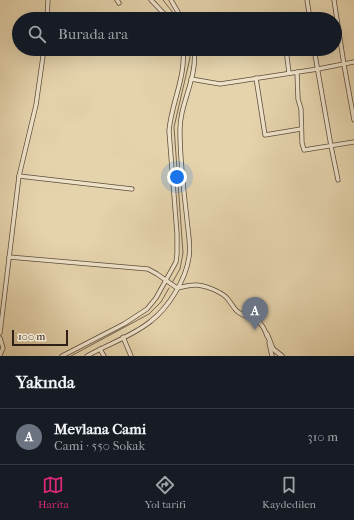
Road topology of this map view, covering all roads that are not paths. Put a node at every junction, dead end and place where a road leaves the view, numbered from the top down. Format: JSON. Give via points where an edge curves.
{"nodes":[{"id":1,"x":48,"y":0,"type":"edge"},
{"id":2,"x":171,"y":0,"type":"edge"},
{"id":3,"x":307,"y":0,"type":"edge"},
{"id":4,"x":334,"y":0,"type":"edge"},
{"id":5,"x":154,"y":1,"type":"edge"},
{"id":6,"x":47,"y":12,"type":"edge"},
{"id":7,"x":163,"y":12,"type":"edge"},
{"id":8,"x":178,"y":12,"type":"edge"},
{"id":9,"x":309,"y":12,"type":"edge"},
{"id":10,"x":336,"y":12,"type":"edge"},
{"id":11,"x":342,"y":52,"type":"edge"},
{"id":12,"x":43,"y":56,"type":"edge"},
{"id":13,"x":182,"y":56,"type":"edge"},
{"id":14,"x":195,"y":56,"type":"edge"},
{"id":15,"x":287,"y":56,"type":"edge"},
{"id":16,"x":315,"y":56,"type":"edge"},
{"id":17,"x":354,"y":62,"type":"edge"},
{"id":18,"x":344,"y":65,"type":"junction"},
{"id":19,"x":318,"y":69,"type":"junction"},
{"id":20,"x":297,"y":72,"type":"junction"},
{"id":21,"x":289,"y":73,"type":"junction"},
{"id":22,"x":256,"y":78,"type":"junction"},
{"id":23,"x":191,"y":79,"type":"junction"},
{"id":24,"x":354,"y":120,"type":"edge"},
{"id":25,"x":301,"y":129,"type":"junction"},
{"id":26,"x":354,"y":142,"type":"edge"},
{"id":27,"x":331,"y":146,"type":"junction"},
{"id":28,"x":19,"y":176,"type":"junction"},
{"id":29,"x":338,"y":180,"type":"dead end"},
{"id":30,"x":132,"y":189,"type":"dead end"},
{"id":31,"x":9,"y":257,"type":"junction"},
{"id":32,"x":165,"y":280,"type":"junction"},
{"id":33,"x":177,"y":288,"type":"junction"},
{"id":34,"x":0,"y":333,"type":"edge"},
{"id":35,"x":267,"y":334,"type":"junction"},
{"id":36,"x":123,"y":337,"type":"junction"},
{"id":37,"x":0,"y":338,"type":"edge"},
{"id":38,"x":100,"y":349,"type":"junction"},
{"id":39,"x":0,"y":355,"type":"edge"},
{"id":40,"x":62,"y":356,"type":"edge"},
{"id":41,"x":87,"y":356,"type":"edge"},
{"id":42,"x":104,"y":356,"type":"edge"},
{"id":43,"x":131,"y":356,"type":"edge"},
{"id":44,"x":272,"y":356,"type":"edge"},
{"id":45,"x":282,"y":356,"type":"edge"}],
"edges":[{"from":1,"to":6,"type":"street"},
{"from":2,"to":8,"type":"street"},
{"from":3,"to":9,"type":"street"},
{"from":4,"to":10,"type":"street"},
{"from":5,"to":7,"type":"street"},
{"from":11,"to":18,"type":"street"},
{"from":12,"to":28,"type":"street","via":[[36,105]]},
{"from":13,"to":32,"type":"street","via":[[169,131],[177,254],[176,262]]},
{"from":14,"to":23,"type":"street"},
{"from":15,"to":21,"type":"street"},
{"from":16,"to":19,"type":"street"},
{"from":17,"to":18,"type":"street"},
{"from":18,"to":19,"type":"street"},
{"from":18,"to":24,"type":"street"},
{"from":19,"to":20,"type":"street"},
{"from":19,"to":27,"type":"street"},
{"from":20,"to":21,"type":"street"},
{"from":20,"to":25,"type":"street"},
{"from":21,"to":22,"type":"street"},
{"from":22,"to":23,"type":"street","via":[[220,84]]},
{"from":22,"to":25,"type":"street","via":[[265,135]]},
{"from":23,"to":33,"type":"street","via":[[181,117],[180,133],[189,255],[184,276]]},
{"from":25,"to":27,"type":"street","via":[[304,150]]},
{"from":26,"to":27,"type":"street"},
{"from":27,"to":29,"type":"street"},
{"from":28,"to":30,"type":"street"},
{"from":28,"to":31,"type":"street"},
{"from":31,"to":32,"type":"street","via":[[148,269]]},
{"from":31,"to":34,"type":"street"},
{"from":32,"to":33,"type":"street"},
{"from":32,"to":40,"type":"street","via":[[152,304],[140,314]]},
{"from":33,"to":35,"type":"street","via":[[195,285],[217,291],[227,298],[236,311],[263,325]]},
{"from":33,"to":36,"type":"street","via":[[160,313],[150,322]]},
{"from":35,"to":44,"type":"street"},
{"from":35,"to":45,"type":"street","via":[[273,349]]},
{"from":36,"to":38,"type":"street"},
{"from":36,"to":43,"type":"street"},
{"from":37,"to":39,"type":"street","via":[[3,348]]},
{"from":38,"to":41,"type":"street"},
{"from":38,"to":42,"type":"street"}]}
